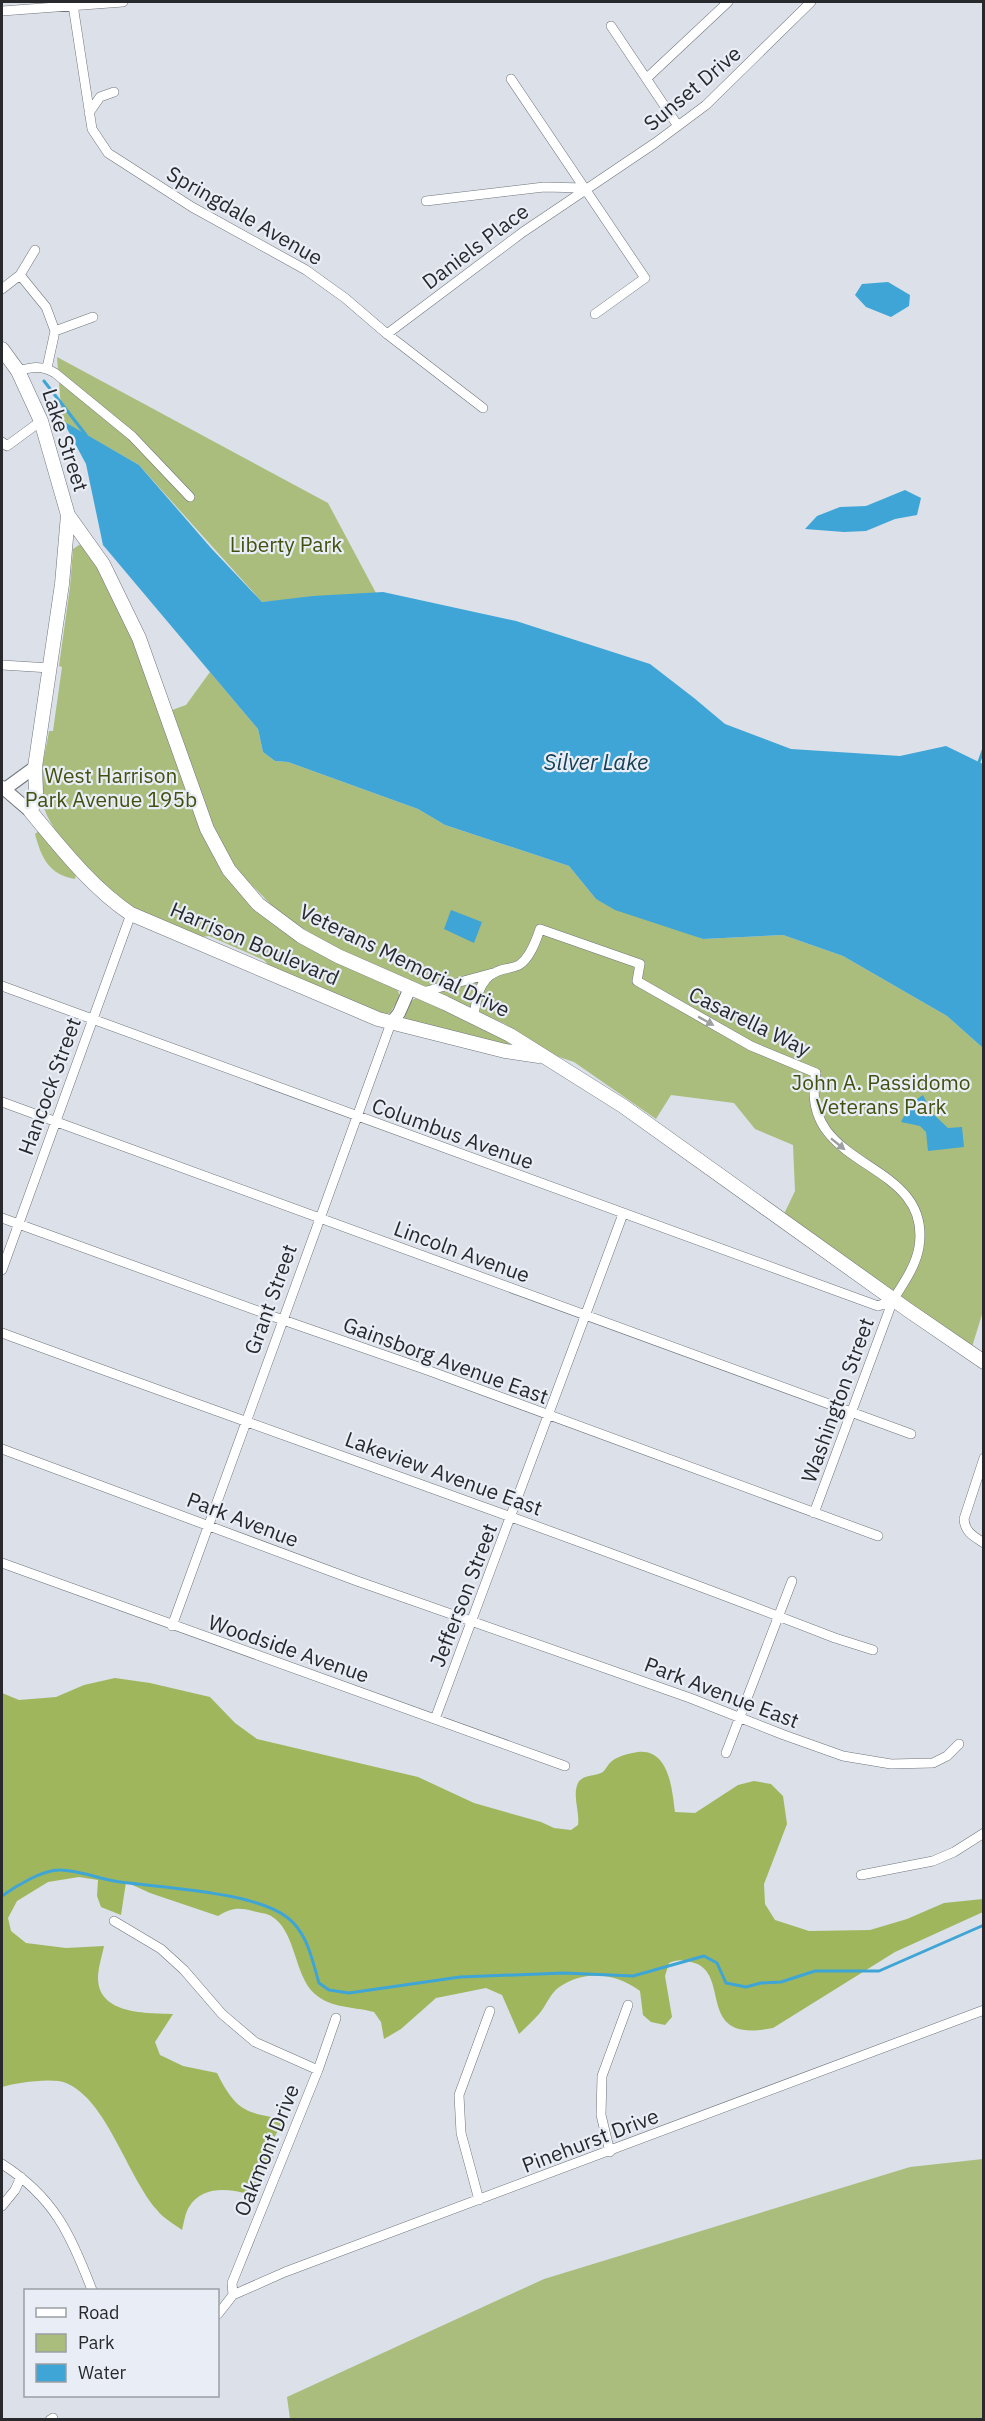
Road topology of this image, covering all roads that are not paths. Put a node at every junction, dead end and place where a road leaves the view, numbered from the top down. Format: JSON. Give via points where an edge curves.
{"nodes":[{"id":1,"x":123,"y":2,"type":"edge"},
{"id":2,"x":728,"y":2,"type":"edge"},
{"id":3,"x":811,"y":2,"type":"edge"},
{"id":4,"x":74,"y":5,"type":"junction"},
{"id":5,"x":2,"y":11,"type":"edge"},
{"id":6,"x":611,"y":26,"type":"dead end"},
{"id":7,"x":647,"y":78,"type":"junction"},
{"id":8,"x":511,"y":79,"type":"dead end"},
{"id":9,"x":114,"y":92,"type":"dead end"},
{"id":10,"x":89,"y":113,"type":"junction"},
{"id":11,"x":678,"y":126,"type":"junction"},
{"id":12,"x":585,"y":188,"type":"junction"},
{"id":13,"x":426,"y":201,"type":"dead end"},
{"id":14,"x":35,"y":250,"type":"dead end"},
{"id":15,"x":20,"y":275,"type":"junction"},
{"id":16,"x":2,"y":289,"type":"edge"},
{"id":17,"x":595,"y":314,"type":"dead end"},
{"id":18,"x":93,"y":317,"type":"dead end"},
{"id":19,"x":55,"y":331,"type":"junction"},
{"id":20,"x":387,"y":334,"type":"junction"},
{"id":21,"x":2,"y":349,"type":"edge"},
{"id":22,"x":47,"y":368,"type":"junction"},
{"id":23,"x":18,"y":371,"type":"junction"},
{"id":24,"x":483,"y":408,"type":"dead end"},
{"id":25,"x":41,"y":421,"type":"junction"},
{"id":26,"x":2,"y":442,"type":"edge"},
{"id":27,"x":190,"y":496,"type":"dead end"},
{"id":28,"x":69,"y":515,"type":"junction"},
{"id":29,"x":2,"y":665,"type":"edge"},
{"id":30,"x":50,"y":668,"type":"junction"},
{"id":31,"x":35,"y":767,"type":"junction"},
{"id":32,"x":3,"y":788,"type":"edge"},
{"id":33,"x":31,"y":812,"type":"junction"},
{"id":34,"x":131,"y":914,"type":"junction"},
{"id":35,"x":495,"y":972,"type":"junction"},
{"id":36,"x":2,"y":986,"type":"edge"},
{"id":37,"x":415,"y":990,"type":"junction"},
{"id":38,"x":474,"y":1016,"type":"junction"},
{"id":39,"x":93,"y":1018,"type":"junction"},
{"id":40,"x":391,"y":1023,"type":"junction"},
{"id":41,"x":545,"y":1057,"type":"junction"},
{"id":42,"x":2,"y":1102,"type":"edge"},
{"id":43,"x":357,"y":1117,"type":"junction"},
{"id":44,"x":56,"y":1121,"type":"junction"},
{"id":45,"x":623,"y":1214,"type":"junction"},
{"id":46,"x":2,"y":1218,"type":"edge"},
{"id":47,"x":320,"y":1218,"type":"junction"},
{"id":48,"x":18,"y":1224,"type":"junction"},
{"id":49,"x":2,"y":1270,"type":"edge"},
{"id":50,"x":893,"y":1300,"type":"junction"},
{"id":51,"x":584,"y":1315,"type":"junction"},
{"id":52,"x":283,"y":1320,"type":"junction"},
{"id":53,"x":2,"y":1333,"type":"edge"},
{"id":54,"x":984,"y":1362,"type":"edge"},
{"id":55,"x":853,"y":1414,"type":"junction"},
{"id":56,"x":547,"y":1416,"type":"junction"},
{"id":57,"x":246,"y":1423,"type":"junction"},
{"id":58,"x":911,"y":1434,"type":"dead end"},
{"id":59,"x":2,"y":1449,"type":"edge"},
{"id":60,"x":984,"y":1458,"type":"edge"},
{"id":61,"x":814,"y":1513,"type":"junction"},
{"id":62,"x":512,"y":1516,"type":"junction"},
{"id":63,"x":209,"y":1525,"type":"junction"},
{"id":64,"x":878,"y":1536,"type":"dead end"},
{"id":65,"x":984,"y":1543,"type":"edge"},
{"id":66,"x":2,"y":1563,"type":"edge"},
{"id":67,"x":792,"y":1581,"type":"dead end"},
{"id":68,"x":778,"y":1616,"type":"junction"},
{"id":69,"x":472,"y":1621,"type":"junction"},
{"id":70,"x":172,"y":1626,"type":"junction"},
{"id":71,"x":873,"y":1650,"type":"dead end"},
{"id":72,"x":740,"y":1718,"type":"junction"},
{"id":73,"x":435,"y":1719,"type":"junction"},
{"id":74,"x":959,"y":1744,"type":"dead end"},
{"id":75,"x":726,"y":1753,"type":"dead end"},
{"id":76,"x":565,"y":1766,"type":"dead end"},
{"id":77,"x":984,"y":1833,"type":"edge"},
{"id":78,"x":861,"y":1875,"type":"dead end"},
{"id":79,"x":114,"y":1921,"type":"dead end"},
{"id":80,"x":628,"y":2005,"type":"dead end"},
{"id":81,"x":984,"y":2010,"type":"edge"},
{"id":82,"x":490,"y":2011,"type":"dead end"},
{"id":83,"x":336,"y":2018,"type":"dead end"},
{"id":84,"x":318,"y":2070,"type":"junction"},
{"id":85,"x":610,"y":2151,"type":"junction"},
{"id":86,"x":2,"y":2164,"type":"edge"},
{"id":87,"x":21,"y":2177,"type":"junction"},
{"id":88,"x":479,"y":2200,"type":"junction"},
{"id":89,"x":2,"y":2206,"type":"edge"},
{"id":90,"x":92,"y":2289,"type":"edge"},
{"id":91,"x":232,"y":2295,"type":"junction"},
{"id":92,"x":219,"y":2313,"type":"edge"}],
"edges":[{"from":1,"to":4,"type":"street"},
{"from":2,"to":7,"type":"street"},
{"from":3,"to":11,"type":"street","name":"Sunset Drive","via":[[741,73]]},
{"from":4,"to":5,"type":"street"},
{"from":4,"to":10,"type":"street","name":"Springdale Avenue"},
{"from":6,"to":7,"type":"street"},
{"from":7,"to":11,"type":"street"},
{"from":8,"to":12,"type":"street"},
{"from":9,"to":10,"type":"street","via":[[100,97]]},
{"from":10,"to":20,"type":"street","name":"Springdale Avenue","via":[[92,129],[108,153],[192,207],[306,270]]},
{"from":11,"to":12,"type":"street","name":"Sunset Drive"},
{"from":12,"to":13,"type":"street","via":[[544,187]]},
{"from":12,"to":17,"type":"street","via":[[645,278]]},
{"from":12,"to":20,"type":"street","name":"Daniels Place"},
{"from":14,"to":15,"type":"street"},
{"from":15,"to":16,"type":"street"},
{"from":15,"to":19,"type":"street","via":[[46,307]]},
{"from":18,"to":19,"type":"street"},
{"from":19,"to":22,"type":"street"},
{"from":20,"to":24,"type":"street","name":"Springdale Avenue"},
{"from":21,"to":23,"type":"main road","name":"Lake Street"},
{"from":22,"to":23,"type":"street"},
{"from":22,"to":27,"type":"street","via":[[132,436]]},
{"from":23,"to":25,"type":"main road","name":"Lake Street"},
{"from":25,"to":26,"type":"street","via":[[7,446]]},
{"from":25,"to":28,"type":"main road","name":"Lake Street"},
{"from":28,"to":30,"type":"main road"},
{"from":28,"to":37,"type":"main road","name":"Veterans Memorial Drive","via":[[103,564],[128,612],[195,800],[229,870],[258,904],[301,936]]},
{"from":29,"to":30,"type":"street"},
{"from":30,"to":31,"type":"main road"},
{"from":31,"to":32,"type":"street"},
{"from":31,"to":33,"type":"main road","via":[[36,792]]},
{"from":32,"to":33,"type":"street"},
{"from":33,"to":34,"type":"main road","name":"Harrison Boulevard","via":[[111,900]]},
{"from":34,"to":39,"type":"street","name":"Hancock Street"},
{"from":34,"to":40,"type":"main road","name":"Harrison Boulevard"},
{"from":35,"to":37,"type":"street"},
{"from":35,"to":38,"type":"street","via":[[479,991]]},
{"from":35,"to":50,"type":"street","name":"Casarella Way","one_way":true,"via":[[510,969],[526,959],[540,929],[640,964],[637,981],[751,1046],[816,1073],[814,1108],[822,1127],[834,1142],[900,1188],[912,1203],[920,1247]]},
{"from":36,"to":39,"type":"street","name":"Columbus Avenue"},
{"from":37,"to":38,"type":"main road","name":"Veterans Memorial Drive"},
{"from":37,"to":40,"type":"street","name":"Grant Street"},
{"from":38,"to":41,"type":"main road","name":"Veterans Memorial Drive"},
{"from":39,"to":43,"type":"street","name":"Columbus Avenue"},
{"from":39,"to":44,"type":"street","name":"Hancock Street"},
{"from":40,"to":41,"type":"main road","name":"Harrison Boulevard"},
{"from":40,"to":43,"type":"street","name":"Grant Street"},
{"from":41,"to":50,"type":"main road","name":"Veterans Memorial Drive","via":[[623,1106]]},
{"from":42,"to":44,"type":"street","name":"Lincoln Avenue"},
{"from":43,"to":45,"type":"street","name":"Columbus Avenue"},
{"from":43,"to":47,"type":"street","name":"Grant Street"},
{"from":44,"to":47,"type":"street","name":"Lincoln Avenue"},
{"from":44,"to":48,"type":"street","name":"Hancock Street"},
{"from":45,"to":50,"type":"street","name":"Columbus Avenue","via":[[878,1306]]},
{"from":45,"to":51,"type":"street","name":"Jefferson Street"},
{"from":46,"to":48,"type":"street","name":"Gainsborg Avenue East"},
{"from":47,"to":51,"type":"street","name":"Lincoln Avenue"},
{"from":47,"to":52,"type":"street","name":"Grant Street"},
{"from":48,"to":49,"type":"street","name":"Hancock Street"},
{"from":48,"to":52,"type":"street","name":"Gainsborg Avenue East"},
{"from":50,"to":54,"type":"main road","name":"Veterans Memorial Drive"},
{"from":50,"to":55,"type":"street","name":"Washington Street"},
{"from":51,"to":55,"type":"street","name":"Lincoln Avenue"},
{"from":51,"to":56,"type":"street","name":"Jefferson Street"},
{"from":52,"to":56,"type":"street","name":"Gainsborg Avenue East"},
{"from":52,"to":57,"type":"street","name":"Grant Street"},
{"from":53,"to":57,"type":"street","name":"Lakeview Avenue East"},
{"from":55,"to":58,"type":"street","name":"Lincoln Avenue"},
{"from":55,"to":61,"type":"street","name":"Washington Street"},
{"from":56,"to":61,"type":"street","name":"Gainsborg Avenue East"},
{"from":56,"to":62,"type":"street","name":"Jefferson Street"},
{"from":57,"to":62,"type":"street","name":"Lakeview Avenue East"},
{"from":57,"to":63,"type":"street","name":"Grant Street"},
{"from":59,"to":63,"type":"street","name":"Park Avenue"},
{"from":60,"to":65,"type":"street","via":[[964,1519],[970,1534]]},
{"from":61,"to":64,"type":"street","name":"Gainsborg Avenue East"},
{"from":62,"to":68,"type":"street","name":"Lakeview Avenue East"},
{"from":62,"to":69,"type":"street","name":"Jefferson Street"},
{"from":63,"to":69,"type":"street","name":"Park Avenue"},
{"from":63,"to":70,"type":"street","name":"Grant Street"},
{"from":66,"to":70,"type":"street","name":"Woodside Avenue"},
{"from":67,"to":68,"type":"street"},
{"from":68,"to":71,"type":"street","name":"Lakeview Avenue East"},
{"from":68,"to":72,"type":"street"},
{"from":69,"to":72,"type":"street","name":"Park Avenue East"},
{"from":69,"to":73,"type":"street","name":"Jefferson Street"},
{"from":70,"to":73,"type":"street","name":"Woodside Avenue"},
{"from":72,"to":74,"type":"street","name":"Park Avenue East","via":[[836,1754],[877,1762],[933,1762],[947,1756]]},
{"from":72,"to":75,"type":"street"},
{"from":73,"to":76,"type":"street","name":"Woodside Avenue"},
{"from":77,"to":78,"type":"street","via":[[933,1861]]},
{"from":79,"to":84,"type":"street","via":[[160,1949],[222,2014],[255,2042]]},
{"from":80,"to":85,"type":"street","via":[[602,2076],[601,2115]]},
{"from":81,"to":85,"type":"street","name":"Pinehurst Drive"},
{"from":82,"to":88,"type":"street","via":[[459,2095],[461,2133]]},
{"from":83,"to":84,"type":"street","name":"Oakmont Drive"},
{"from":84,"to":91,"type":"street","name":"Oakmont Drive","via":[[232,2283]]},
{"from":85,"to":88,"type":"street","name":"Pinehurst Drive"},
{"from":86,"to":87,"type":"street"},
{"from":87,"to":89,"type":"street"},
{"from":87,"to":90,"type":"street","via":[[46,2199],[70,2236]]},
{"from":88,"to":91,"type":"street","name":"Pinehurst Drive"},
{"from":91,"to":92,"type":"street"}]}
